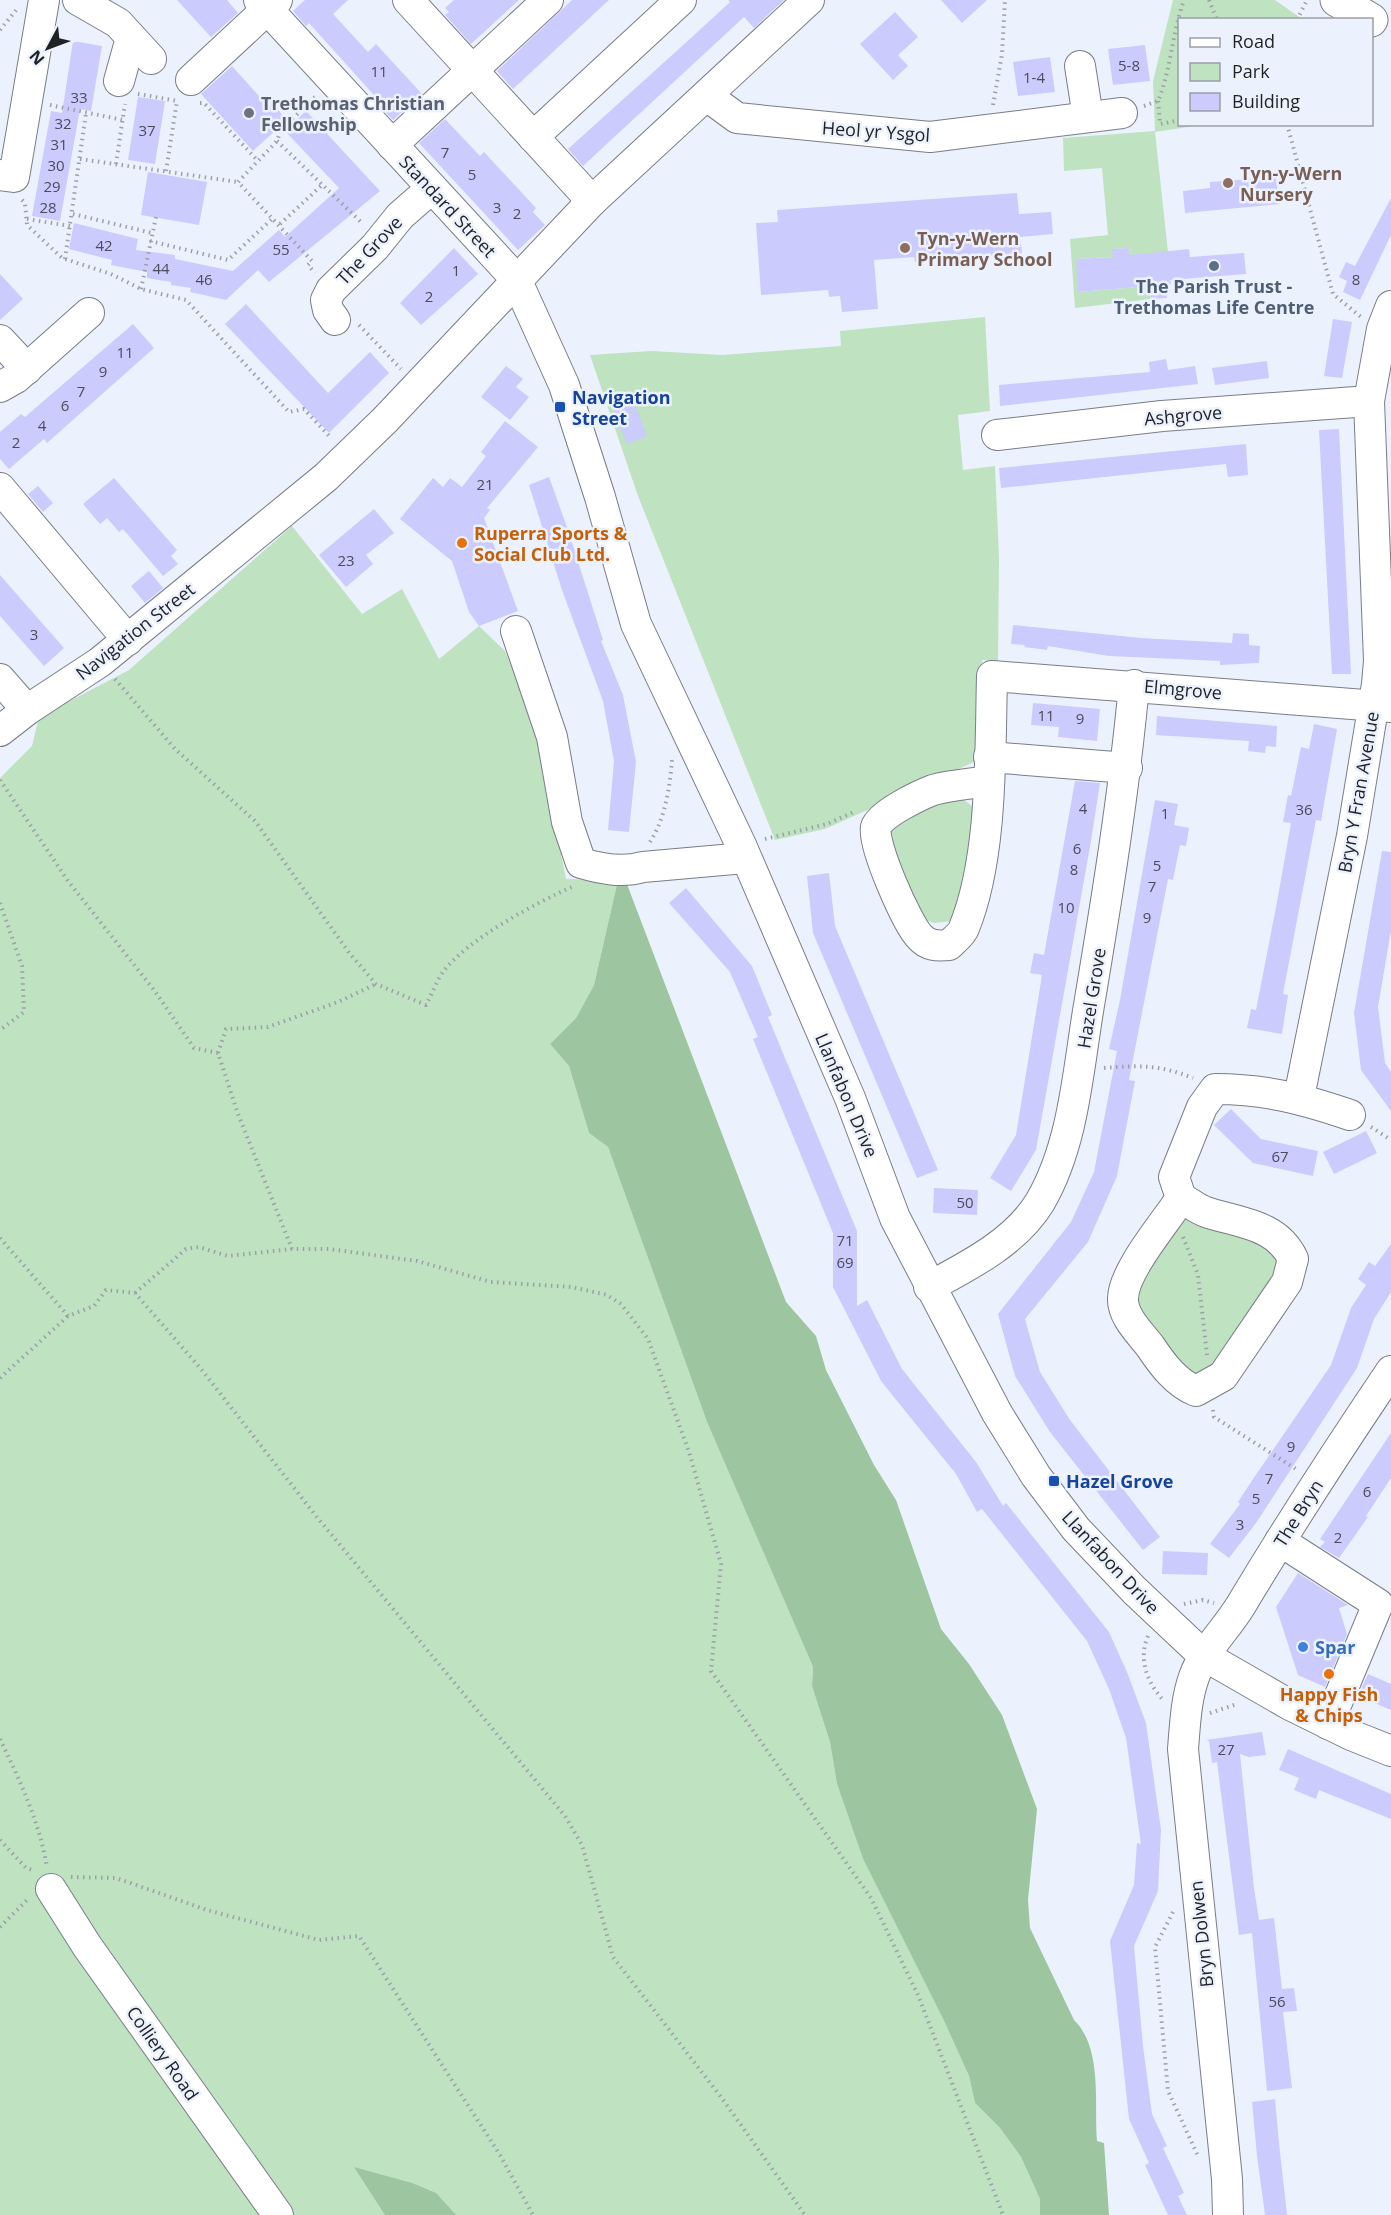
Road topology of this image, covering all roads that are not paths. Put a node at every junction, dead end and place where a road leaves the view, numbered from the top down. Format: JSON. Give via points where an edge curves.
{"nodes":[{"id":1,"x":78,"y":0,"type":"edge"},
{"id":2,"x":548,"y":0,"type":"edge"},
{"id":3,"x":681,"y":0,"type":"edge"},
{"id":4,"x":809,"y":0,"type":"edge"},
{"id":5,"x":1337,"y":0,"type":"edge"},
{"id":6,"x":410,"y":1,"type":"edge"},
{"id":7,"x":33,"y":2,"type":"edge"},
{"id":8,"x":268,"y":3,"type":"edge"},
{"id":9,"x":1368,"y":18,"type":"edge"},
{"id":10,"x":1373,"y":21,"type":"edge"},
{"id":11,"x":1391,"y":31,"type":"edge"},
{"id":12,"x":1080,"y":66,"type":"dead end"},
{"id":13,"x":472,"y":70,"type":"junction"},
{"id":14,"x":124,"y":92,"type":"road end"},
{"id":15,"x":187,"y":96,"type":"road end"},
{"id":16,"x":707,"y":96,"type":"junction"},
{"id":17,"x":1122,"y":113,"type":"road end"},
{"id":18,"x":1088,"y":117,"type":"junction"},
{"id":19,"x":533,"y":136,"type":"junction"},
{"id":20,"x":392,"y":145,"type":"junction"},
{"id":21,"x":7,"y":176,"type":"edge"},
{"id":22,"x":432,"y":188,"type":"junction"},
{"id":23,"x":592,"y":201,"type":"junction"},
{"id":24,"x":516,"y":279,"type":"junction"},
{"id":25,"x":89,"y":313,"type":"dead end"},
{"id":26,"x":335,"y":320,"type":"dead end"},
{"id":27,"x":1388,"y":324,"type":"edge"},
{"id":28,"x":0,"y":340,"type":"edge"},
{"id":29,"x":27,"y":369,"type":"junction"},
{"id":30,"x":0,"y":387,"type":"edge"},
{"id":31,"x":1369,"y":401,"type":"junction"},
{"id":32,"x":997,"y":435,"type":"dead end"},
{"id":33,"x":0,"y":488,"type":"edge"},
{"id":34,"x":516,"y":631,"type":"dead end"},
{"id":35,"x":128,"y":640,"type":"junction"},
{"id":36,"x":0,"y":679,"type":"edge"},
{"id":37,"x":1134,"y":685,"type":"junction"},
{"id":38,"x":1382,"y":706,"type":"edge"},
{"id":39,"x":27,"y":710,"type":"junction"},
{"id":40,"x":0,"y":731,"type":"edge"},
{"id":41,"x":1127,"y":768,"type":"junction"},
{"id":42,"x":988,"y":769,"type":"junction"},
{"id":43,"x":745,"y":858,"type":"junction"},
{"id":44,"x":1299,"y":1097,"type":"junction"},
{"id":45,"x":1350,"y":1115,"type":"dead end"},
{"id":46,"x":1181,"y":1198,"type":"junction"},
{"id":47,"x":929,"y":1287,"type":"junction"},
{"id":48,"x":1391,"y":1371,"type":"edge"},
{"id":49,"x":1280,"y":1541,"type":"junction"},
{"id":50,"x":1384,"y":1603,"type":"edge"},
{"id":51,"x":1203,"y":1655,"type":"junction"},
{"id":52,"x":1328,"y":1724,"type":"junction"},
{"id":53,"x":1391,"y":1751,"type":"edge"},
{"id":54,"x":50,"y":1883,"type":"road end"},
{"id":55,"x":278,"y":2215,"type":"edge"},
{"id":56,"x":1228,"y":2215,"type":"edge"}],
"edges":[{"from":1,"to":14,"type":"street","via":[[118,23],[141,49]]},
{"from":2,"to":13,"type":"street"},
{"from":3,"to":19,"type":"street"},
{"from":4,"to":16,"type":"street","name":"Navigation Street"},
{"from":5,"to":9,"type":"main road"},
{"from":6,"to":13,"type":"street"},
{"from":7,"to":21,"type":"street","via":[[27,100]]},
{"from":8,"to":15,"type":"street"},
{"from":8,"to":20,"type":"street","name":"Standard Street"},
{"from":10,"to":11,"type":"main road"},
{"from":12,"to":18,"type":"street"},
{"from":13,"to":19,"type":"street"},
{"from":13,"to":20,"type":"street"},
{"from":16,"to":18,"type":"street","name":"Heol yr Ysgol","via":[[737,118],[930,137]]},
{"from":16,"to":23,"type":"street","name":"Navigation Street"},
{"from":17,"to":18,"type":"street","name":"Heol yr Ysgol"},
{"from":19,"to":23,"type":"street"},
{"from":20,"to":22,"type":"street","name":"Standard Street"},
{"from":22,"to":24,"type":"street","name":"Standard Street"},
{"from":22,"to":26,"type":"street","name":"The Grove","via":[[400,216],[331,290],[326,300]]},
{"from":23,"to":24,"type":"street","name":"Navigation Street"},
{"from":24,"to":35,"type":"street","name":"Navigation Street","via":[[326,477]]},
{"from":24,"to":43,"type":"street","name":"Llanfabon Drive","via":[[564,385],[636,624]]},
{"from":25,"to":29,"type":"street"},
{"from":27,"to":31,"type":"street","name":"Bryn Y Fran Avenue"},
{"from":28,"to":29,"type":"street"},
{"from":29,"to":30,"type":"street"},
{"from":31,"to":32,"type":"street","name":"Ashgrove","via":[[1162,416]]},
{"from":31,"to":38,"type":"street","name":"Bryn Y Fran Avenue"},
{"from":33,"to":35,"type":"street"},
{"from":34,"to":43,"type":"street","via":[[552,737],[567,822],[581,863],[600,869],[631,870]]},
{"from":35,"to":39,"type":"street","name":"Navigation Street"},
{"from":36,"to":39,"type":"street"},
{"from":37,"to":38,"type":"street","name":"Elmgrove"},
{"from":37,"to":41,"type":"street","name":"Hazel Grove"},
{"from":37,"to":42,"type":"street","name":"Elmgrove","via":[[992,676]]},
{"from":38,"to":44,"type":"street","name":"Bryn Y Fran Avenue"},
{"from":39,"to":40,"type":"street","name":"Navigation Street"},
{"from":41,"to":42,"type":"street"},
{"from":41,"to":47,"type":"street","name":"Hazel Grove","via":[[1080,1070],[1052,1175],[1039,1203],[1000,1243]]},
{"from":42,"to":42,"type":"street","via":[[933,790],[882,817],[875,827],[876,842],[906,914],[919,937],[933,946],[949,945],[963,930],[975,890],[984,835]]},
{"from":43,"to":47,"type":"street","name":"Llanfabon Drive","via":[[850,1098],[895,1218]]},
{"from":44,"to":45,"type":"street"},
{"from":44,"to":46,"type":"street","via":[[1215,1089],[1203,1107],[1174,1177]]},
{"from":46,"to":46,"type":"street","via":[[1203,1211],[1269,1231],[1287,1246],[1293,1259],[1287,1282],[1223,1376],[1196,1390],[1182,1385],[1152,1350],[1127,1315],[1123,1298],[1141,1255]]},
{"from":47,"to":51,"type":"street","name":"Llanfabon Drive","via":[[1036,1476],[1077,1529]]},
{"from":48,"to":49,"type":"street","name":"The Bryn"},
{"from":49,"to":50,"type":"street"},
{"from":49,"to":51,"type":"street","name":"The Bryn","via":[[1234,1615]]},
{"from":50,"to":52,"type":"street"},
{"from":51,"to":52,"type":"street","name":"Llanfabon Drive"},
{"from":51,"to":56,"type":"street","name":"Bryn Dolwen","via":[[1185,1715],[1183,1749]]},
{"from":52,"to":53,"type":"street","name":"Llanfabon Drive"},
{"from":54,"to":55,"type":"street","name":"Colliery Road","via":[[87,1946]]}]}
